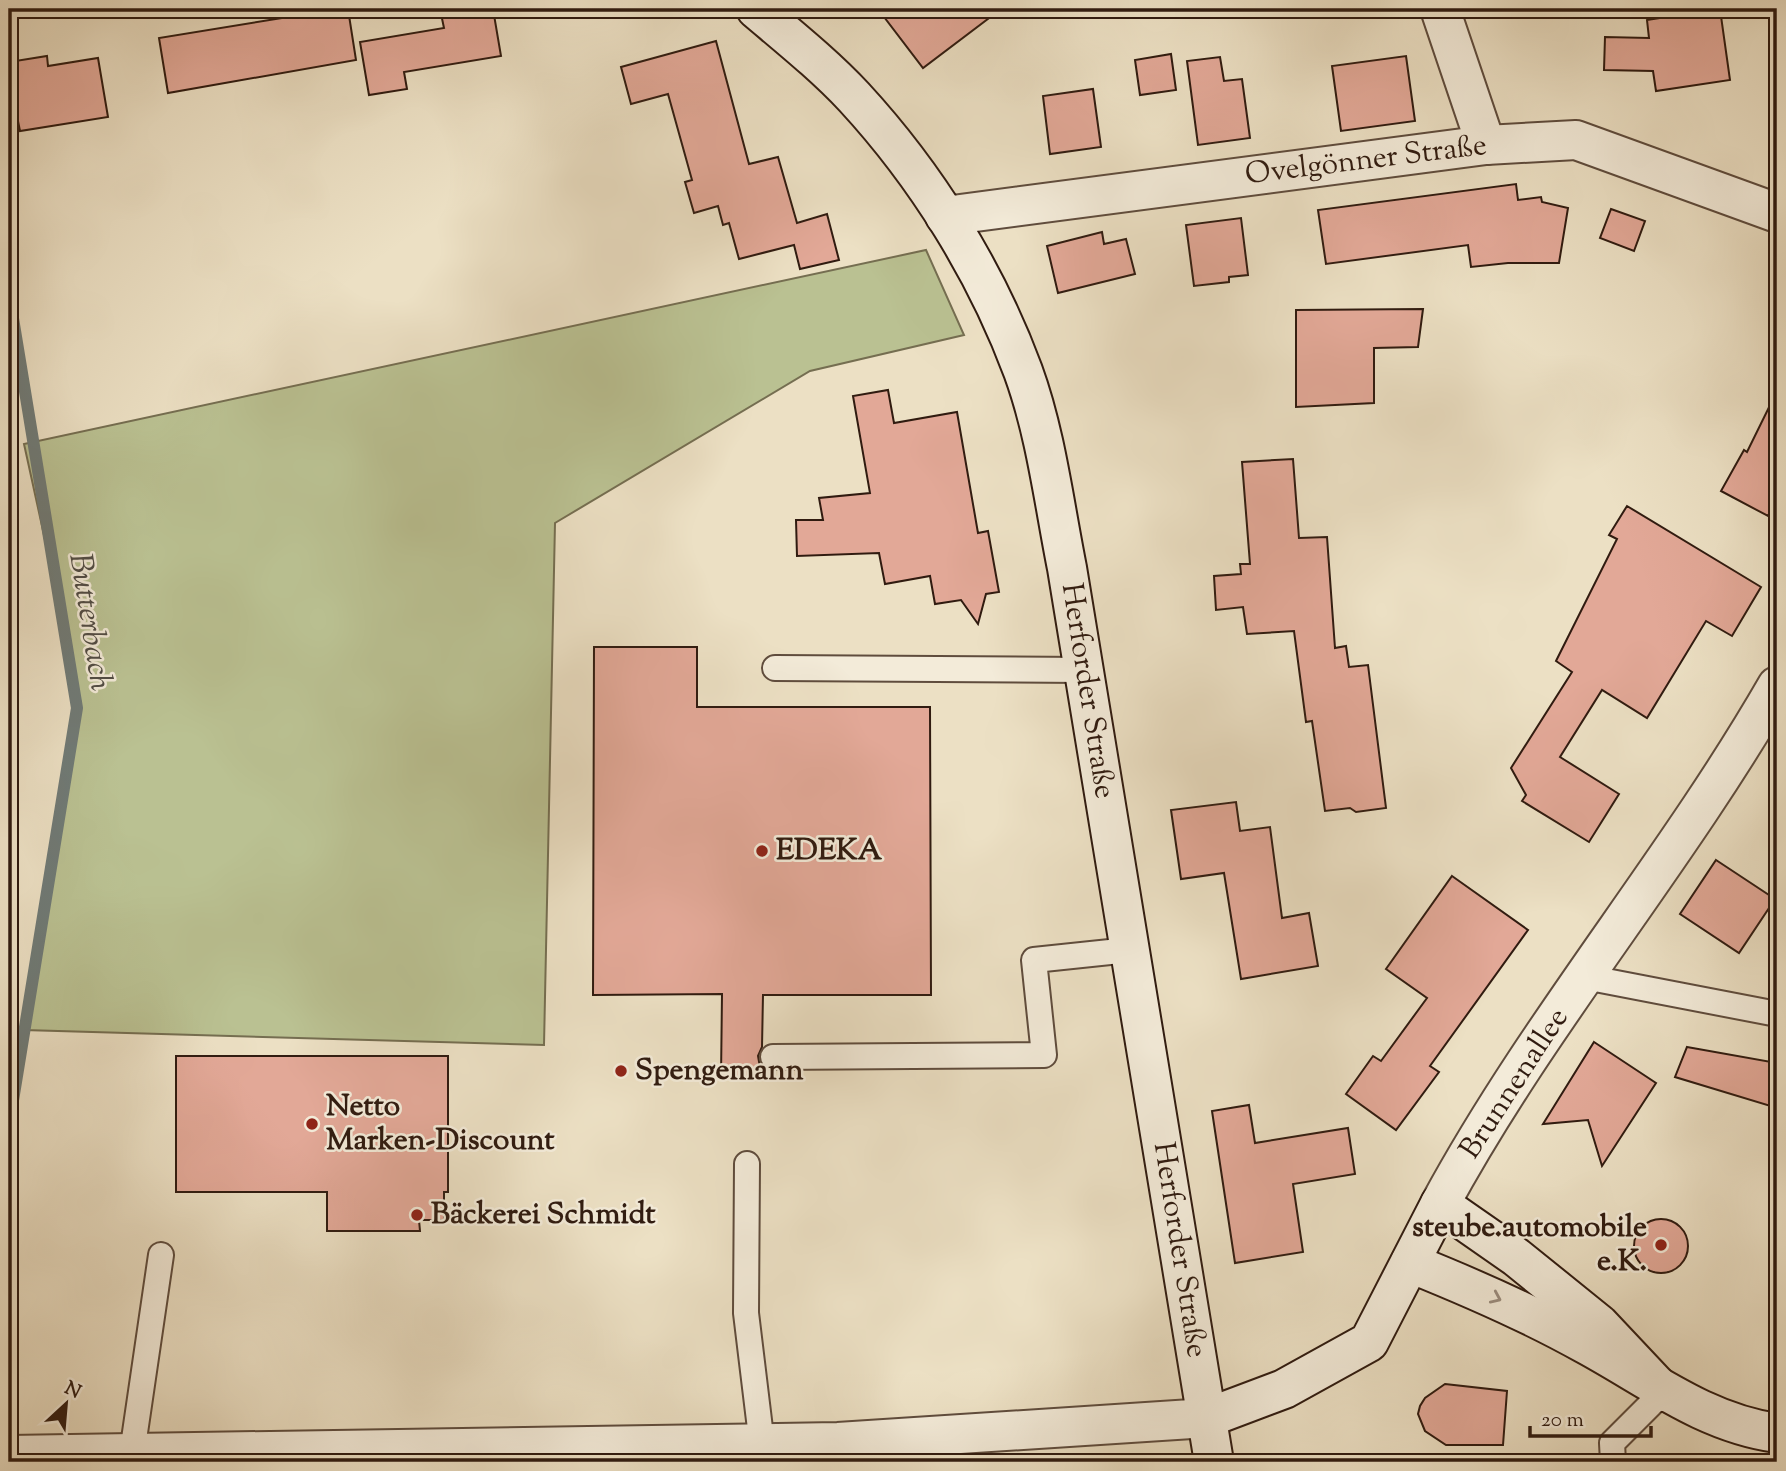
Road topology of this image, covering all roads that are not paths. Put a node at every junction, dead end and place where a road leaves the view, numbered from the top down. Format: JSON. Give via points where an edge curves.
{"nodes":[{"id":1,"x":755,"y":9,"type":"edge"},
{"id":2,"x":1440,"y":9,"type":"edge"},
{"id":3,"x":1486,"y":145,"type":"junction"},
{"id":4,"x":1777,"y":213,"type":"edge"},
{"id":5,"x":945,"y":216,"type":"junction"},
{"id":6,"x":775,"y":667,"type":"dead end"},
{"id":7,"x":1083,"y":670,"type":"junction"},
{"id":8,"x":1777,"y":687,"type":"edge"},
{"id":9,"x":1129,"y":950,"type":"junction"},
{"id":10,"x":1586,"y":978,"type":"junction"},
{"id":11,"x":1777,"y":1014,"type":"edge"},
{"id":12,"x":773,"y":1057,"type":"dead end"},
{"id":13,"x":747,"y":1164,"type":"dead end"},
{"id":14,"x":1440,"y":1204,"type":"junction"},
{"id":15,"x":161,"y":1255,"type":"dead end"},
{"id":16,"x":1410,"y":1263,"type":"junction"},
{"id":17,"x":1663,"y":1392,"type":"junction"},
{"id":18,"x":1207,"y":1418,"type":"junction"},
{"id":19,"x":1777,"y":1433,"type":"edge"},
{"id":20,"x":762,"y":1445,"type":"junction"},
{"id":21,"x":132,"y":1453,"type":"junction"},
{"id":22,"x":9,"y":1455,"type":"edge"},
{"id":23,"x":515,"y":1455,"type":"edge"},
{"id":24,"x":1214,"y":1462,"type":"edge"},
{"id":25,"x":1613,"y":1462,"type":"edge"}],
"edges":[{"from":1,"to":5,"type":"street","name":"Herforder Straße","via":[[853,96],[899,149]]},
{"from":2,"to":3,"type":"street"},
{"from":3,"to":4,"type":"street","name":"Ovelgönner Straße","via":[[1576,140]]},
{"from":3,"to":5,"type":"street","name":"Ovelgönner Straße"},
{"from":5,"to":7,"type":"street","name":"Herforder Straße","via":[[990,297],[1023,373],[1046,457]]},
{"from":6,"to":7,"type":"lane"},
{"from":7,"to":9,"type":"street","name":"Herforder Straße"},
{"from":8,"to":10,"type":"street","name":"Brunnenallee"},
{"from":9,"to":12,"type":"lane","via":[[1034,960],[1044,1055]]},
{"from":9,"to":18,"type":"street","name":"Herforder Straße"},
{"from":10,"to":11,"type":"lane"},
{"from":10,"to":14,"type":"street","name":"Brunnenallee","via":[[1476,1138]]},
{"from":13,"to":20,"type":"lane","via":[[746,1313]]},
{"from":14,"to":16,"type":"street","name":"Brunnenallee"},
{"from":14,"to":17,"type":"street","via":[[1599,1324]]},
{"from":15,"to":21,"type":"lane"},
{"from":16,"to":17,"type":"street","one_way":true,"via":[[1500,1298]]},
{"from":16,"to":18,"type":"street","name":"Brunnenallee","via":[[1369,1342],[1284,1389]]},
{"from":17,"to":19,"type":"street","via":[[1720,1419]]},
{"from":17,"to":25,"type":"lane","via":[[1612,1443]]},
{"from":18,"to":20,"type":"street","name":"Brunnenallee","via":[[891,1441]]},
{"from":18,"to":24,"type":"street","name":"Herforder Straße"},
{"from":20,"to":23,"type":"street","name":"Brunnenallee"},
{"from":21,"to":22,"type":"street","name":"Brunnenallee"},
{"from":21,"to":23,"type":"street","name":"Brunnenallee"}]}
